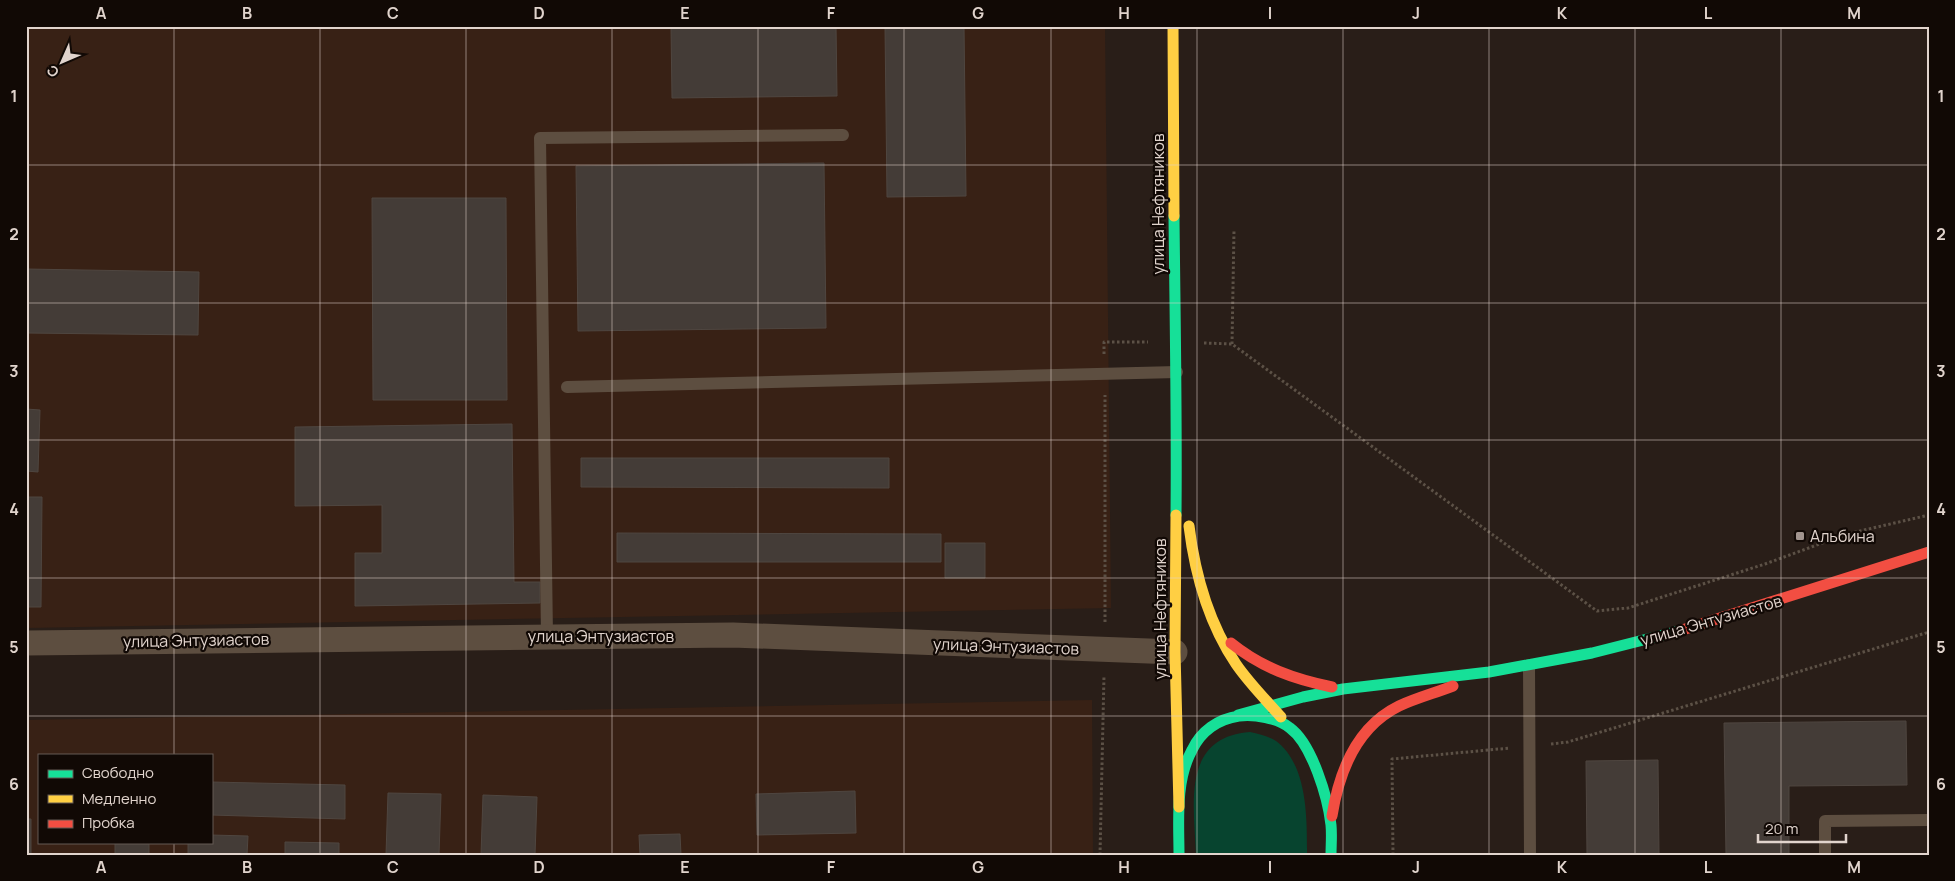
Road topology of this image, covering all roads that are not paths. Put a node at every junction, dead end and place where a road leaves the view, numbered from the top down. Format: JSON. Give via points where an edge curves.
{"nodes":[{"id":1,"x":1173,"y":26,"type":"edge"},
{"id":2,"x":843,"y":135,"type":"dead end"},
{"id":3,"x":1177,"y":372,"type":"junction"},
{"id":4,"x":567,"y":387,"type":"dead end"},
{"id":5,"x":1177,"y":410,"type":"junction"},
{"id":6,"x":1929,"y":552,"type":"edge"},
{"id":7,"x":1216,"y":631,"type":"junction"},
{"id":8,"x":547,"y":636,"type":"junction"},
{"id":9,"x":26,"y":642,"type":"edge"},
{"id":10,"x":1176,"y":652,"type":"junction"},
{"id":11,"x":1529,"y":664,"type":"junction"},
{"id":12,"x":1490,"y":672,"type":"junction"},
{"id":13,"x":1343,"y":689,"type":"junction"},
{"id":14,"x":1271,"y":706,"type":"junction"},
{"id":15,"x":1238,"y":715,"type":"junction"},
{"id":16,"x":1291,"y":728,"type":"junction"},
{"id":17,"x":1179,"y":807,"type":"junction"},
{"id":18,"x":1929,"y":820,"type":"edge"},
{"id":19,"x":1331,"y":825,"type":"junction"},
{"id":20,"x":1179,"y":855,"type":"edge"},
{"id":21,"x":1331,"y":855,"type":"edge"},
{"id":22,"x":1530,"y":855,"type":"edge"},
{"id":23,"x":1825,"y":855,"type":"edge"}],
"edges":[{"from":1,"to":3,"type":"main road","name":"улица Нефтяников"},
{"from":2,"to":8,"type":"lane","via":[[540,138]]},
{"from":3,"to":4,"type":"lane"},
{"from":3,"to":5,"type":"main road","name":"улица Нефтяников"},
{"from":5,"to":7,"type":"main road","name":"улица Нефтяников","via":[[1190,536],[1206,610]]},
{"from":5,"to":10,"type":"main road","name":"улица Нефтяников"},
{"from":6,"to":11,"type":"main road","name":"улица Энтузиастов","via":[[1662,636]]},
{"from":7,"to":13,"type":"main road","via":[[1251,660],[1267,668],[1311,683]]},
{"from":7,"to":14,"type":"main road","name":"улица Нефтяников","via":[[1236,664]]},
{"from":8,"to":9,"type":"street","name":"улица Энтузиастов"},
{"from":8,"to":10,"type":"street","name":"улица Энтузиастов","via":[[733,636]]},
{"from":10,"to":17,"type":"main road","name":"улица Нефтяников"},
{"from":11,"to":12,"type":"main road","name":"улица Энтузиастов"},
{"from":11,"to":22,"type":"lane"},
{"from":12,"to":13,"type":"main road","name":"улица Энтузиастов"},
{"from":12,"to":19,"type":"main road","name":"улица Энтузиастов","via":[[1400,706],[1369,729],[1354,747],[1343,772]]},
{"from":13,"to":14,"type":"main road","name":"улица Энтузиастов"},
{"from":14,"to":15,"type":"main road","name":"улица Энтузиастов"},
{"from":14,"to":16,"type":"main road","name":"улица Нефтяников"},
{"from":15,"to":16,"type":"main road","name":"улица Нефтяников","via":[[1267,718]]},
{"from":15,"to":17,"type":"main road","name":"улица Нефтяников","via":[[1223,719],[1200,737],[1187,763]]},
{"from":16,"to":19,"type":"main road","name":"улица Нефтяников","via":[[1311,760]]},
{"from":17,"to":20,"type":"main road","name":"улица Нефтяников"},
{"from":18,"to":23,"type":"lane","via":[[1824,821]]},
{"from":19,"to":21,"type":"main road","name":"улица Нефтяников"}]}
